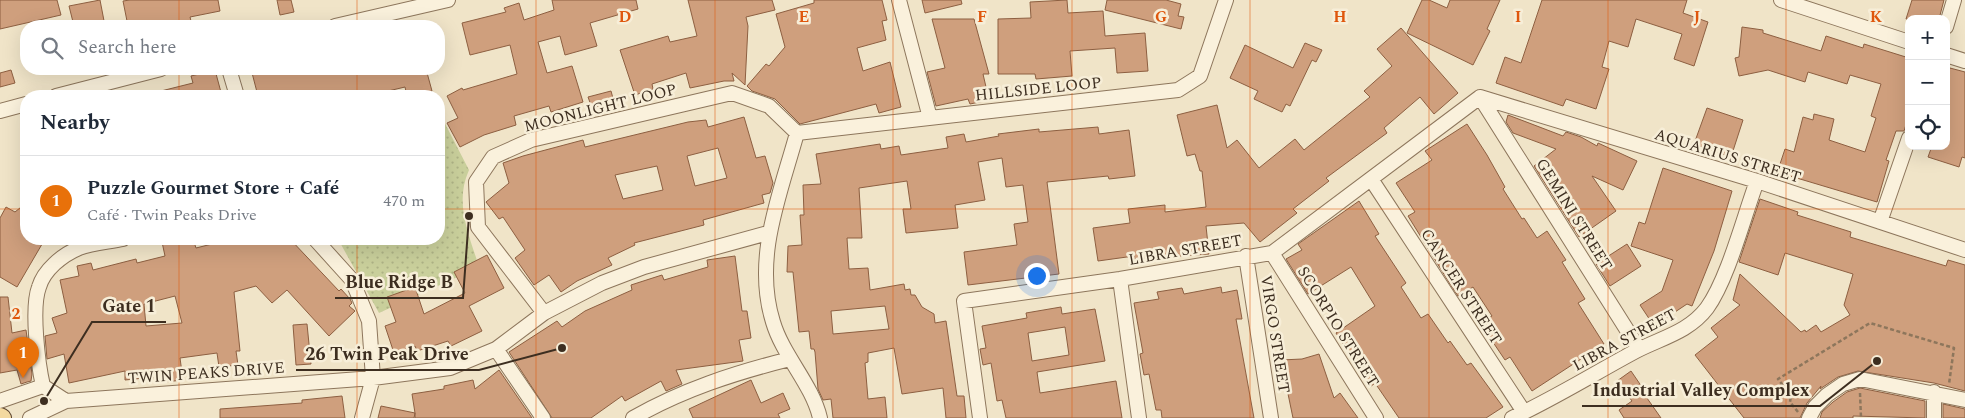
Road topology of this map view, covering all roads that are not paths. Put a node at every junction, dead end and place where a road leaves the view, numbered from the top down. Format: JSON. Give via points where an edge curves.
{"nodes":[{"id":1,"x":448,"y":0,"type":"edge"},
{"id":2,"x":899,"y":0,"type":"edge"},
{"id":3,"x":1226,"y":0,"type":"edge"},
{"id":4,"x":1781,"y":0,"type":"edge"},
{"id":5,"x":1954,"y":0,"type":"edge"},
{"id":6,"x":1950,"y":15,"type":"edge"},
{"id":7,"x":361,"y":20,"type":"edge"},
{"id":8,"x":1905,"y":41,"type":"edge"},
{"id":9,"x":1950,"y":56,"type":"edge"},
{"id":10,"x":1965,"y":61,"type":"edge"},
{"id":11,"x":137,"y":75,"type":"edge"},
{"id":12,"x":231,"y":75,"type":"edge"},
{"id":13,"x":79,"y":90,"type":"edge"},
{"id":14,"x":235,"y":90,"type":"edge"},
{"id":15,"x":1480,"y":97,"type":"junction"},
{"id":16,"x":20,"y":106,"type":"edge"},
{"id":17,"x":0,"y":111,"type":"edge"},
{"id":18,"x":930,"y":118,"type":"junction"},
{"id":19,"x":798,"y":133,"type":"junction"},
{"id":20,"x":1905,"y":150,"type":"edge"},
{"id":21,"x":1371,"y":179,"type":"junction"},
{"id":22,"x":1757,"y":181,"type":"junction"},
{"id":23,"x":1880,"y":222,"type":"junction"},
{"id":24,"x":768,"y":233,"type":"junction"},
{"id":25,"x":94,"y":245,"type":"edge"},
{"id":26,"x":320,"y":245,"type":"edge"},
{"id":27,"x":1965,"y":250,"type":"edge"},
{"id":28,"x":1272,"y":253,"type":"junction"},
{"id":29,"x":1246,"y":256,"type":"junction"},
{"id":30,"x":1120,"y":279,"type":"junction"},
{"id":31,"x":544,"y":314,"type":"junction"},
{"id":32,"x":496,"y":349,"type":"junction"},
{"id":33,"x":1639,"y":349,"type":"junction"},
{"id":34,"x":790,"y":359,"type":"junction"},
{"id":35,"x":373,"y":378,"type":"junction"},
{"id":36,"x":43,"y":386,"type":"junction"},
{"id":37,"x":1934,"y":392,"type":"junction"},
{"id":38,"x":1965,"y":400,"type":"edge"},
{"id":39,"x":0,"y":401,"type":"edge"},
{"id":40,"x":66,"y":401,"type":"junction"},
{"id":41,"x":1518,"y":415,"type":"edge"},
{"id":42,"x":30,"y":418,"type":"edge"},
{"id":43,"x":362,"y":418,"type":"edge"},
{"id":44,"x":543,"y":418,"type":"edge"},
{"id":45,"x":633,"y":418,"type":"edge"},
{"id":46,"x":820,"y":418,"type":"edge"},
{"id":47,"x":980,"y":418,"type":"edge"},
{"id":48,"x":1139,"y":418,"type":"edge"},
{"id":49,"x":1271,"y":418,"type":"edge"},
{"id":50,"x":1376,"y":418,"type":"edge"},
{"id":51,"x":1809,"y":418,"type":"edge"},
{"id":52,"x":1934,"y":418,"type":"edge"}],
"edges":[{"from":1,"to":7,"type":"street"},
{"from":2,"to":18,"type":"street"},
{"from":3,"to":18,"type":"street","name":"HILLSIDE LOOP","via":[[1200,76],[1178,90]]},
{"from":4,"to":8,"type":"street"},
{"from":5,"to":6,"type":"street"},
{"from":9,"to":10,"type":"street"},
{"from":11,"to":13,"type":"street"},
{"from":12,"to":14,"type":"street"},
{"from":15,"to":21,"type":"street"},
{"from":15,"to":22,"type":"street","name":"AQUARIUS STREET"},
{"from":15,"to":33,"type":"street","name":"GEMINI STREET"},
{"from":16,"to":17,"type":"street"},
{"from":18,"to":19,"type":"street","name":"HILLSIDE LOOP"},
{"from":19,"to":24,"type":"street"},
{"from":19,"to":31,"type":"street","name":"MOONLIGHT LOOP","via":[[769,106],[732,93],[531,140],[493,157],[476,182],[478,227]]},
{"from":20,"to":23,"type":"street"},
{"from":21,"to":28,"type":"street"},
{"from":21,"to":41,"type":"street","name":"CANCER STREET"},
{"from":22,"to":23,"type":"street","name":"AQUARIUS STREET"},
{"from":22,"to":33,"type":"street","name":"LIBRA STREET","via":[[1720,285],[1707,308],[1677,334]]},
{"from":23,"to":27,"type":"street","name":"AQUARIUS STREET"},
{"from":24,"to":31,"type":"street","name":"TWIN PEAKS DRIVE","via":[[644,267],[602,283]]},
{"from":24,"to":34,"type":"street","via":[[764,272],[773,322]]},
{"from":25,"to":36,"type":"street","via":[[79,248],[60,258],[38,288],[36,317]]},
{"from":26,"to":35,"type":"street","via":[[352,280],[369,321]]},
{"from":28,"to":29,"type":"street","name":"LIBRA STREET"},
{"from":28,"to":50,"type":"street","name":"SCORPIO STREET"},
{"from":29,"to":30,"type":"street","name":"LIBRA STREET"},
{"from":29,"to":49,"type":"street","name":"VIRGO STREET"},
{"from":30,"to":47,"type":"street","name":"LIBRA STREET","via":[[964,301]]},
{"from":30,"to":48,"type":"street"},
{"from":31,"to":32,"type":"street","name":"TWIN PEAKS DRIVE"},
{"from":32,"to":35,"type":"street","name":"TWIN PEAKS DRIVE","via":[[450,368]]},
{"from":32,"to":44,"type":"street"},
{"from":33,"to":41,"type":"street","name":"LIBRA STREET"},
{"from":34,"to":45,"type":"street","via":[[697,387]]},
{"from":34,"to":46,"type":"street"},
{"from":35,"to":40,"type":"street","name":"TWIN PEAKS DRIVE"},
{"from":35,"to":43,"type":"street"},
{"from":36,"to":39,"type":"street"},
{"from":36,"to":40,"type":"street"},
{"from":37,"to":38,"type":"street"},
{"from":37,"to":51,"type":"street","via":[[1860,379],[1843,384],[1826,395]]},
{"from":37,"to":52,"type":"street"},
{"from":40,"to":42,"type":"street","name":"TWIN PEAKS DRIVE"}]}
